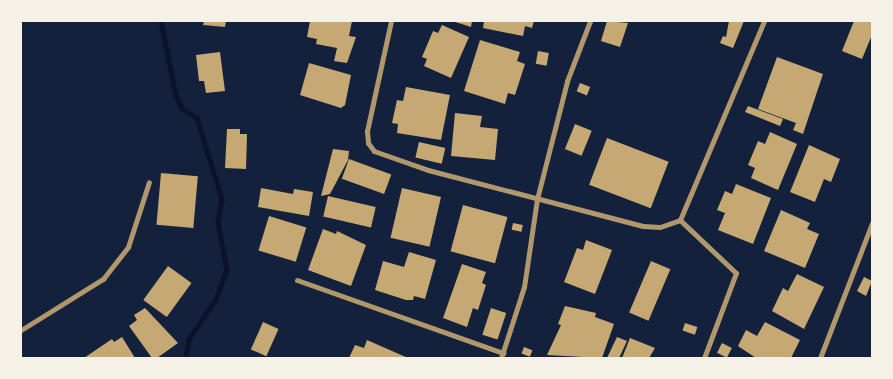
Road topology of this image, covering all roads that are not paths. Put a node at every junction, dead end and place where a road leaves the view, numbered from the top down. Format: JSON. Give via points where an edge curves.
{"nodes":[{"id":1,"x":391,"y":21,"type":"edge"},
{"id":2,"x":590,"y":21,"type":"edge"},
{"id":3,"x":764,"y":21,"type":"edge"},
{"id":4,"x":149,"y":182,"type":"dead end"},
{"id":5,"x":537,"y":199,"type":"junction"},
{"id":6,"x":680,"y":220,"type":"junction"},
{"id":7,"x":872,"y":223,"type":"edge"},
{"id":8,"x":297,"y":280,"type":"dead end"},
{"id":9,"x":21,"y":330,"type":"edge"},
{"id":10,"x":502,"y":356,"type":"edge"},
{"id":11,"x":704,"y":358,"type":"edge"},
{"id":12,"x":820,"y":358,"type":"edge"}],
"edges":[{"from":1,"to":5,"type":"street","via":[[366,131],[368,143],[374,151],[428,170]]},
{"from":2,"to":5,"type":"street","via":[[567,81]]},
{"from":3,"to":6,"type":"street"},
{"from":4,"to":9,"type":"street","via":[[128,247],[102,279]]},
{"from":5,"to":6,"type":"street","via":[[643,226],[660,227]]},
{"from":5,"to":10,"type":"street","via":[[524,287]]},
{"from":6,"to":11,"type":"street","via":[[736,273]]},
{"from":7,"to":12,"type":"street"},
{"from":8,"to":10,"type":"street"}]}
